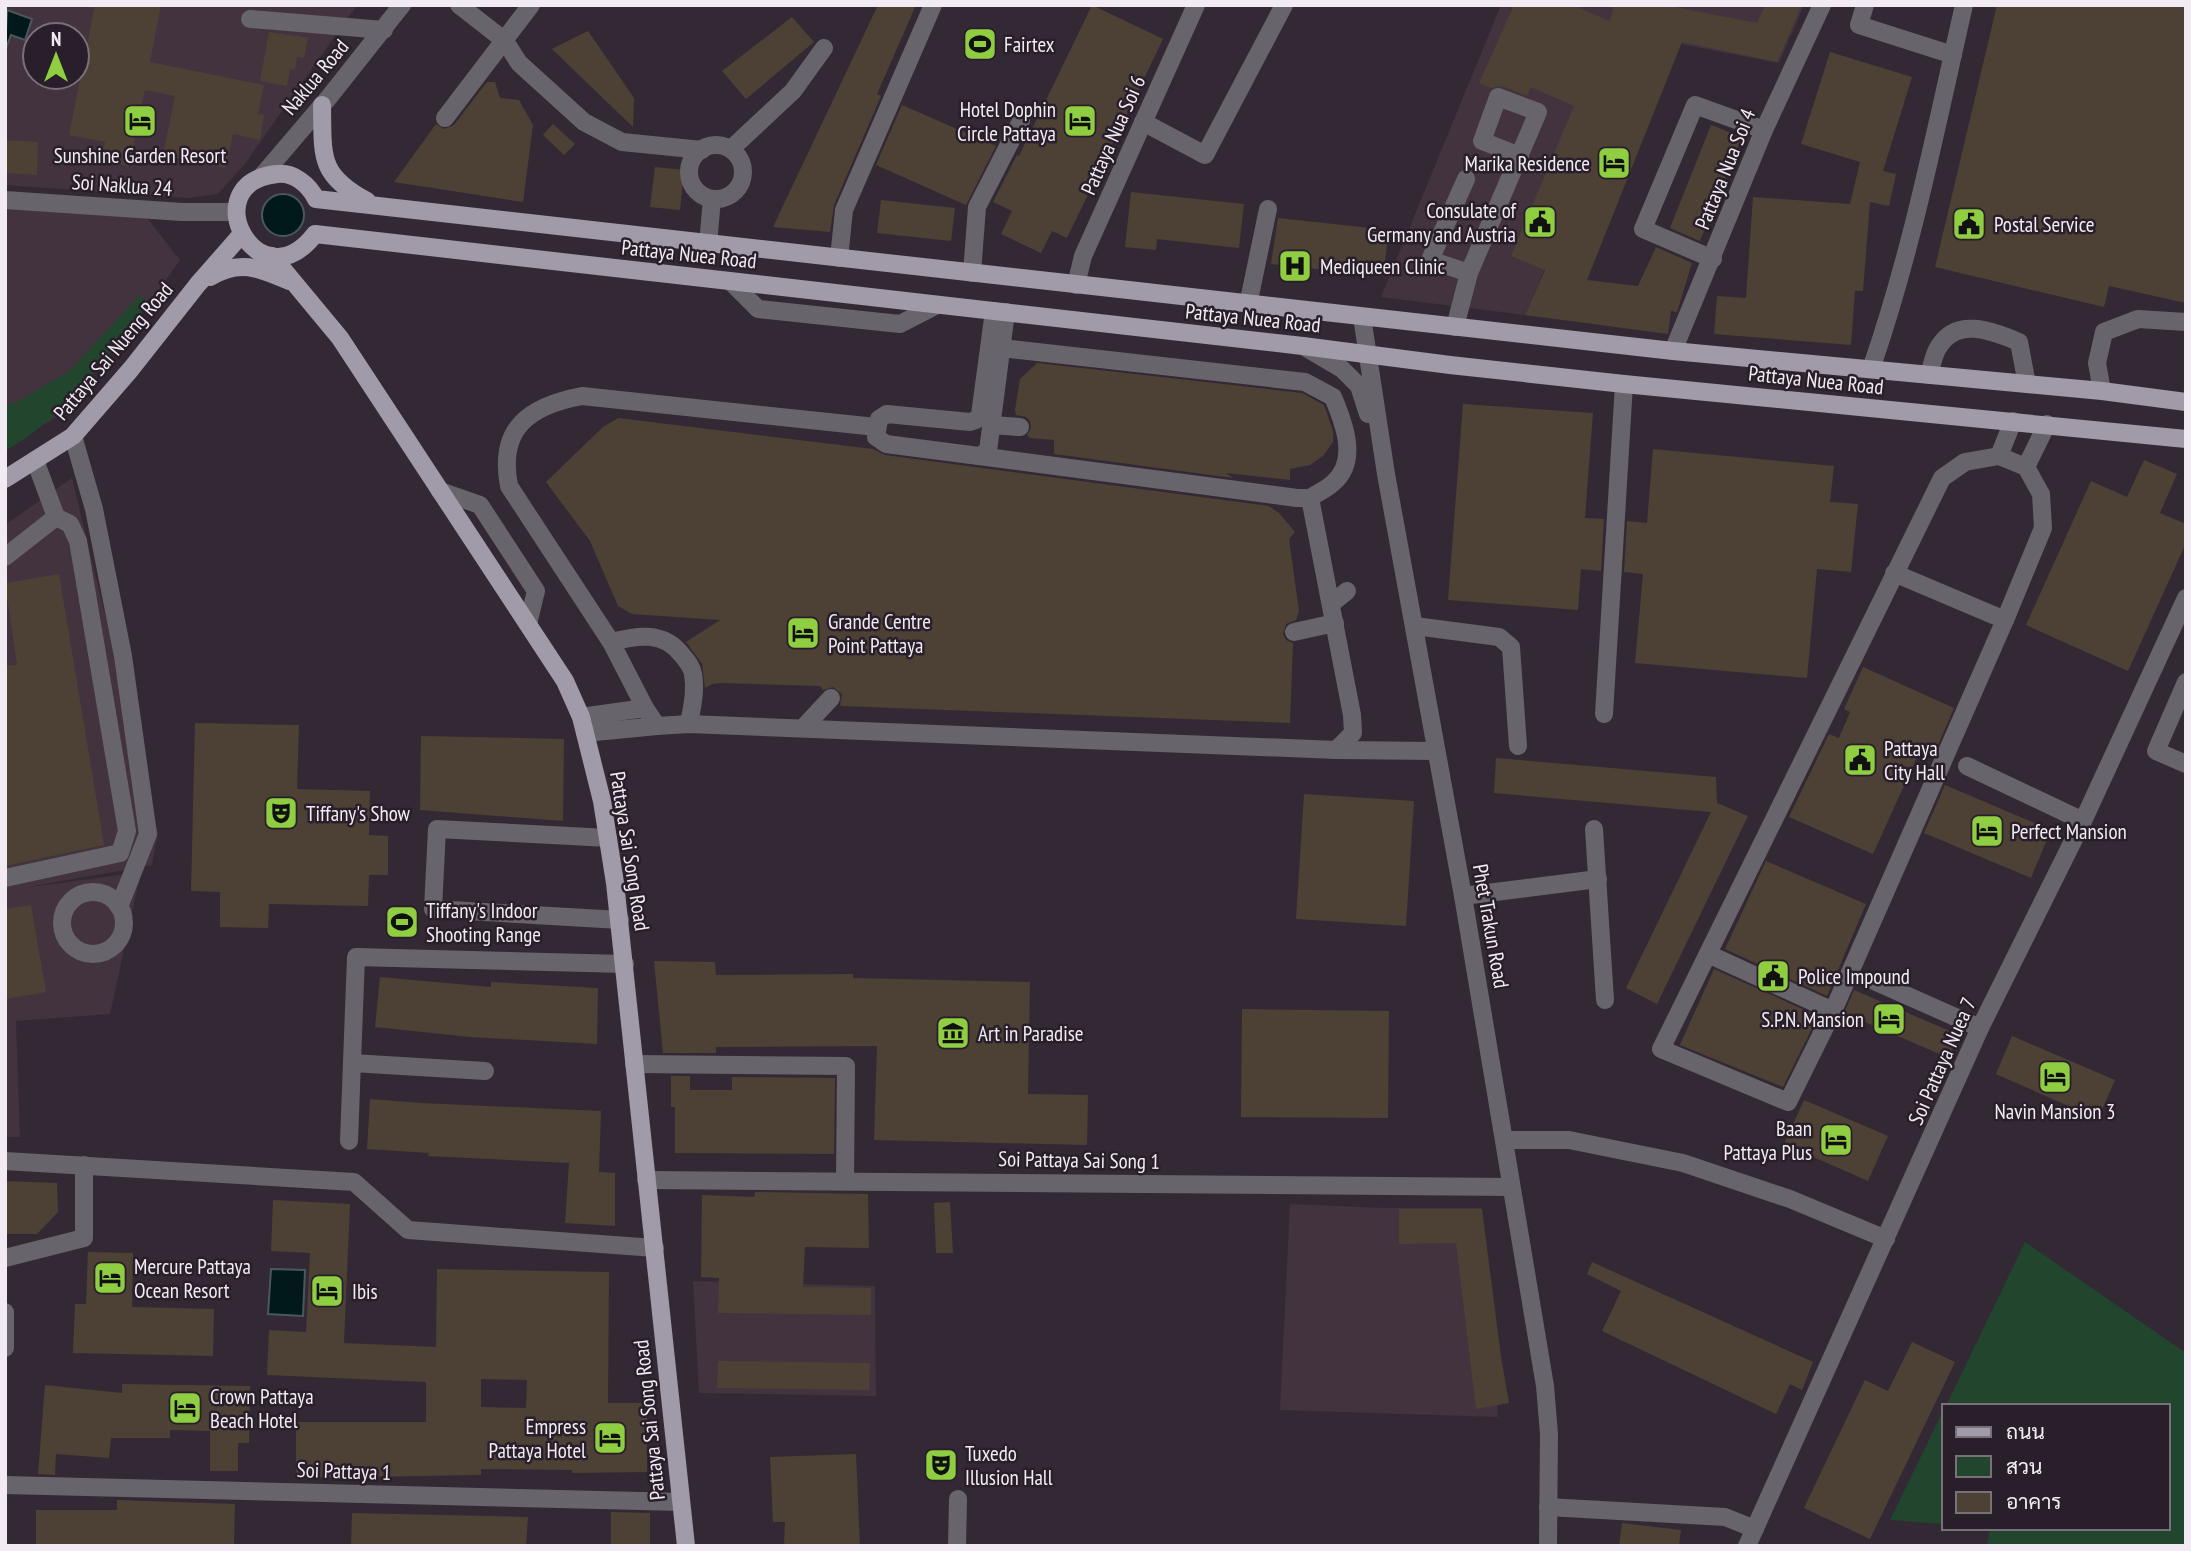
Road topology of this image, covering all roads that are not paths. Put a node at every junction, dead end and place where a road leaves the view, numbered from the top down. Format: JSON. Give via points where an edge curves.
{"nodes":[{"id":1,"x":402,"y":5,"type":"edge"},
{"id":2,"x":458,"y":5,"type":"edge"},
{"id":3,"x":531,"y":5,"type":"edge"},
{"id":4,"x":933,"y":5,"type":"edge"},
{"id":5,"x":1196,"y":5,"type":"edge"},
{"id":6,"x":1284,"y":5,"type":"edge"},
{"id":7,"x":1822,"y":5,"type":"edge"},
{"id":8,"x":1865,"y":5,"type":"edge"},
{"id":9,"x":1964,"y":5,"type":"edge"},
{"id":10,"x":250,"y":19,"type":"dead end"},
{"id":11,"x":384,"y":30,"type":"junction"},
{"id":12,"x":505,"y":41,"type":"junction"},
{"id":13,"x":824,"y":48,"type":"dead end"},
{"id":14,"x":1953,"y":55,"type":"junction"},
{"id":15,"x":322,"y":105,"type":"junction"},
{"id":16,"x":445,"y":118,"type":"dead end"},
{"id":17,"x":1021,"y":121,"type":"dead end"},
{"id":18,"x":1143,"y":122,"type":"junction"},
{"id":19,"x":1764,"y":130,"type":"junction"},
{"id":20,"x":731,"y":149,"type":"junction"},
{"id":21,"x":702,"y":150,"type":"junction"},
{"id":22,"x":1520,"y":156,"type":"dead end"},
{"id":23,"x":261,"y":177,"type":"junction"},
{"id":24,"x":1466,"y":178,"type":"dead end"},
{"id":25,"x":712,"y":199,"type":"junction"},
{"id":26,"x":5,"y":200,"type":"edge"},
{"id":27,"x":376,"y":206,"type":"junction"},
{"id":28,"x":1268,"y":209,"type":"dead end"},
{"id":29,"x":236,"y":212,"type":"junction"},
{"id":30,"x":241,"y":235,"type":"junction"},
{"id":31,"x":708,"y":244,"type":"junction"},
{"id":32,"x":272,"y":256,"type":"junction"},
{"id":33,"x":839,"y":258,"type":"junction"},
{"id":34,"x":1713,"y":259,"type":"junction"},
{"id":35,"x":972,"y":273,"type":"junction"},
{"id":36,"x":1469,"y":273,"type":"junction"},
{"id":37,"x":730,"y":281,"type":"junction"},
{"id":38,"x":294,"y":283,"type":"junction"},
{"id":39,"x":198,"y":284,"type":"junction"},
{"id":40,"x":1076,"y":285,"type":"junction"},
{"id":41,"x":937,"y":305,"type":"junction"},
{"id":42,"x":1248,"y":305,"type":"junction"},
{"id":43,"x":1000,"y":312,"type":"junction"},
{"id":44,"x":1362,"y":317,"type":"junction"},
{"id":45,"x":2186,"y":321,"type":"edge"},
{"id":46,"x":1455,"y":327,"type":"junction"},
{"id":47,"x":1303,"y":346,"type":"junction"},
{"id":48,"x":1001,"y":348,"type":"junction"},
{"id":49,"x":1674,"y":351,"type":"junction"},
{"id":50,"x":1367,"y":354,"type":"junction"},
{"id":51,"x":1871,"y":369,"type":"junction"},
{"id":52,"x":1929,"y":375,"type":"junction"},
{"id":53,"x":1624,"y":384,"type":"junction"},
{"id":54,"x":2027,"y":384,"type":"junction"},
{"id":55,"x":2102,"y":391,"type":"junction"},
{"id":56,"x":2186,"y":402,"type":"edge"},
{"id":57,"x":2013,"y":421,"type":"junction"},
{"id":58,"x":2048,"y":424,"type":"junction"},
{"id":59,"x":991,"y":425,"type":"junction"},
{"id":60,"x":876,"y":427,"type":"junction"},
{"id":61,"x":1020,"y":427,"type":"dead end"},
{"id":62,"x":73,"y":436,"type":"junction"},
{"id":63,"x":2186,"y":439,"type":"edge"},
{"id":64,"x":979,"y":456,"type":"junction"},
{"id":65,"x":1999,"y":456,"type":"junction"},
{"id":66,"x":35,"y":460,"type":"junction"},
{"id":67,"x":2026,"y":467,"type":"junction"},
{"id":68,"x":1387,"y":474,"type":"junction"},
{"id":69,"x":5,"y":479,"type":"edge"},
{"id":70,"x":440,"y":491,"type":"junction"},
{"id":71,"x":1310,"y":498,"type":"junction"},
{"id":72,"x":56,"y":517,"type":"junction"},
{"id":73,"x":5,"y":557,"type":"edge"},
{"id":74,"x":1895,"y":573,"type":"junction"},
{"id":75,"x":1347,"y":591,"type":"dead end"},
{"id":76,"x":2186,"y":598,"type":"edge"},
{"id":77,"x":1331,"y":604,"type":"junction"},
{"id":78,"x":2005,"y":620,"type":"junction"},
{"id":79,"x":1335,"y":623,"type":"junction"},
{"id":80,"x":528,"y":624,"type":"junction"},
{"id":81,"x":1415,"y":626,"type":"junction"},
{"id":82,"x":1294,"y":632,"type":"dead end"},
{"id":83,"x":611,"y":642,"type":"junction"},
{"id":84,"x":2186,"y":682,"type":"edge"},
{"id":85,"x":831,"y":698,"type":"dead end"},
{"id":86,"x":645,"y":708,"type":"junction"},
{"id":87,"x":1604,"y":714,"type":"dead end"},
{"id":88,"x":689,"y":724,"type":"junction"},
{"id":89,"x":583,"y":725,"type":"junction"},
{"id":90,"x":657,"y":726,"type":"junction"},
{"id":91,"x":803,"y":728,"type":"junction"},
{"id":92,"x":1518,"y":746,"type":"dead end"},
{"id":93,"x":1336,"y":750,"type":"junction"},
{"id":94,"x":1436,"y":751,"type":"junction"},
{"id":95,"x":2186,"y":764,"type":"edge"},
{"id":96,"x":1967,"y":766,"type":"dead end"},
{"id":97,"x":2083,"y":821,"type":"junction"},
{"id":98,"x":1594,"y":830,"type":"dead end"},
{"id":99,"x":608,"y":838,"type":"junction"},
{"id":100,"x":5,"y":878,"type":"edge"},
{"id":101,"x":1598,"y":879,"type":"junction"},
{"id":102,"x":1463,"y":896,"type":"junction"},
{"id":103,"x":119,"y":906,"type":"dead end"},
{"id":104,"x":620,"y":920,"type":"junction"},
{"id":105,"x":1708,"y":954,"type":"junction"},
{"id":106,"x":625,"y":964,"type":"junction"},
{"id":107,"x":1874,"y":981,"type":"dead end"},
{"id":108,"x":1605,"y":1000,"type":"dead end"},
{"id":109,"x":1833,"y":1011,"type":"junction"},
{"id":110,"x":1980,"y":1028,"type":"junction"},
{"id":111,"x":352,"y":1063,"type":"junction"},
{"id":112,"x":635,"y":1064,"type":"junction"},
{"id":113,"x":485,"y":1071,"type":"dead end"},
{"id":114,"x":1504,"y":1140,"type":"junction"},
{"id":115,"x":349,"y":1141,"type":"dead end"},
{"id":116,"x":5,"y":1161,"type":"edge"},
{"id":117,"x":84,"y":1165,"type":"junction"},
{"id":118,"x":646,"y":1180,"type":"junction"},
{"id":119,"x":845,"y":1180,"type":"junction"},
{"id":120,"x":1511,"y":1187,"type":"junction"},
{"id":121,"x":1886,"y":1239,"type":"junction"},
{"id":122,"x":655,"y":1248,"type":"junction"},
{"id":123,"x":5,"y":1258,"type":"edge"},
{"id":124,"x":5,"y":1312,"type":"edge"},
{"id":125,"x":5,"y":1348,"type":"edge"},
{"id":126,"x":5,"y":1485,"type":"edge"},
{"id":127,"x":958,"y":1499,"type":"dead end"},
{"id":128,"x":681,"y":1503,"type":"junction"},
{"id":129,"x":1548,"y":1507,"type":"junction"},
{"id":130,"x":1755,"y":1529,"type":"junction"},
{"id":131,"x":685,"y":1546,"type":"edge"},
{"id":132,"x":957,"y":1546,"type":"edge"},
{"id":133,"x":1548,"y":1546,"type":"edge"},
{"id":134,"x":1747,"y":1546,"type":"edge"}],
"edges":[{"from":1,"to":11,"type":"street","name":"Naklua Road"},
{"from":2,"to":12,"type":"street"},
{"from":3,"to":12,"type":"street"},
{"from":4,"to":33,"type":"street","via":[[844,210]]},
{"from":5,"to":18,"type":"street","name":"Pattaya Nua Soi 6"},
{"from":6,"to":18,"type":"street","via":[[1205,155]]},
{"from":7,"to":19,"type":"street","name":"Pattaya Nua Soi 4"},
{"from":8,"to":14,"type":"street","via":[[1859,25]]},
{"from":9,"to":14,"type":"street"},
{"from":10,"to":11,"type":"street"},
{"from":11,"to":15,"type":"street","name":"Naklua Road"},
{"from":12,"to":16,"type":"street"},
{"from":12,"to":21,"type":"street","via":[[519,63],[584,122],[622,142]]},
{"from":13,"to":20,"type":"street","via":[[793,91]]},
{"from":14,"to":51,"type":"street","via":[[1919,208]]},
{"from":15,"to":23,"type":"street","name":"Naklua Road"},
{"from":15,"to":27,"type":"main road","via":[[323,154],[332,176]]},
{"from":17,"to":35,"type":"street","via":[[978,207]]},
{"from":18,"to":40,"type":"street","name":"Pattaya Nua Soi 6","via":[[1083,256]]},
{"from":19,"to":34,"type":"street","name":"Pattaya Nua Soi 4"},
{"from":19,"to":34,"type":"street","via":[[1695,105],[1643,229]]},
{"from":20,"to":21,"type":"street","via":[[714,145]]},
{"from":20,"to":25,"type":"street","via":[[742,163],[743,180],[733,194]]},
{"from":21,"to":25,"type":"street","via":[[691,161],[690,179],[700,194]]},
{"from":22,"to":36,"type":"street"},
{"from":23,"to":27,"type":"main road","name":"Pattaya Nuea Road","via":[[282,174],[301,180],[316,199]]},
{"from":23,"to":29,"type":"main road","via":[[248,186]]},
{"from":24,"to":36,"type":"street","via":[[1430,260]]},
{"from":25,"to":31,"type":"street"},
{"from":26,"to":29,"type":"street","name":"Soi Naklua 24"},
{"from":27,"to":31,"type":"main road","name":"Pattaya Nuea Road"},
{"from":28,"to":42,"type":"street"},
{"from":29,"to":30,"type":"main road"},
{"from":30,"to":32,"type":"main road","name":"Pattaya Sai Song Road","via":[[255,250]]},
{"from":30,"to":39,"type":"main road","name":"Pattaya Sai Nueng Road"},
{"from":31,"to":33,"type":"main road","name":"Pattaya Nuea Road"},
{"from":32,"to":37,"type":"main road","name":"Pattaya Nuea Road","via":[[298,252],[315,234]]},
{"from":32,"to":38,"type":"main road","name":"Pattaya Sai Song Road"},
{"from":33,"to":35,"type":"main road","name":"Pattaya Nuea Road"},
{"from":34,"to":49,"type":"street","name":"Pattaya Nua Soi 4"},
{"from":35,"to":40,"type":"main road","name":"Pattaya Nuea Road"},
{"from":36,"to":46,"type":"street"},
{"from":37,"to":41,"type":"main road","name":"Pattaya Nuea Road"},
{"from":37,"to":41,"type":"street","via":[[758,309],[900,324]]},
{"from":38,"to":39,"type":"main road","via":[[244,266],[225,268]]},
{"from":38,"to":70,"type":"main road","name":"Pattaya Sai Song Road","via":[[340,338]]},
{"from":39,"to":62,"type":"main road","name":"Pattaya Sai Nueng Road"},
{"from":40,"to":42,"type":"main road","name":"Pattaya Nuea Road"},
{"from":41,"to":43,"type":"main road","name":"Pattaya Nuea Road"},
{"from":42,"to":44,"type":"main road","name":"Pattaya Nuea Road"},
{"from":43,"to":47,"type":"main road","name":"Pattaya Nuea Road"},
{"from":43,"to":48,"type":"street"},
{"from":43,"to":60,"type":"street","via":[[981,415],[976,420],[887,414]]},
{"from":44,"to":46,"type":"main road","name":"Pattaya Nuea Road"},
{"from":44,"to":50,"type":"street","name":"Phet Trakun Road"},
{"from":45,"to":55,"type":"street","via":[[2137,319],[2104,332],[2098,363]]},
{"from":46,"to":49,"type":"main road","name":"Pattaya Nuea Road"},
{"from":47,"to":50,"type":"main road","name":"Pattaya Nuea Road"},
{"from":47,"to":68,"type":"street","via":[[1342,369],[1359,386]]},
{"from":48,"to":59,"type":"street"},
{"from":48,"to":71,"type":"street","via":[[1305,382],[1333,397],[1344,424],[1348,460],[1335,482]]},
{"from":49,"to":51,"type":"main road","name":"Pattaya Nuea Road"},
{"from":50,"to":53,"type":"main road","name":"Pattaya Nuea Road"},
{"from":50,"to":68,"type":"street","name":"Phet Trakun Road"},
{"from":51,"to":52,"type":"main road","name":"Pattaya Nuea Road"},
{"from":52,"to":54,"type":"main road","name":"Pattaya Nuea Road"},
{"from":52,"to":54,"type":"street","via":[[1937,349],[1950,332],[1963,328],[1991,331],[2019,342]]},
{"from":53,"to":57,"type":"main road","name":"Pattaya Nuea Road"},
{"from":53,"to":87,"type":"street"},
{"from":54,"to":55,"type":"main road","name":"Pattaya Nuea Road"},
{"from":55,"to":56,"type":"main road","name":"Pattaya Nuea Road"},
{"from":57,"to":58,"type":"main road","name":"Pattaya Nuea Road"},
{"from":57,"to":65,"type":"street"},
{"from":58,"to":63,"type":"main road","name":"Pattaya Nuea Road"},
{"from":58,"to":67,"type":"street"},
{"from":59,"to":61,"type":"street"},
{"from":59,"to":64,"type":"street","via":[[988,451]]},
{"from":60,"to":64,"type":"street","via":[[876,437],[886,444]]},
{"from":60,"to":83,"type":"street","via":[[582,396],[542,406],[520,423],[506,450],[509,486]]},
{"from":62,"to":66,"type":"main road","name":"Pattaya Sai Nueng Road"},
{"from":62,"to":103,"type":"street","via":[[94,509],[123,656],[148,834]]},
{"from":64,"to":71,"type":"street"},
{"from":65,"to":67,"type":"street"},
{"from":65,"to":74,"type":"street","via":[[1965,462],[1942,478]]},
{"from":66,"to":69,"type":"main road","name":"Pattaya Sai Nueng Road"},
{"from":66,"to":72,"type":"street"},
{"from":67,"to":78,"type":"street","via":[[2041,494],[2043,528]]},
{"from":68,"to":81,"type":"street","name":"Phet Trakun Road"},
{"from":70,"to":80,"type":"main road","name":"Pattaya Sai Song Road"},
{"from":70,"to":80,"type":"street","via":[[480,505],[536,591]]},
{"from":71,"to":77,"type":"street"},
{"from":72,"to":73,"type":"street"},
{"from":72,"to":100,"type":"street","via":[[70,524],[78,541],[127,831],[120,853]]},
{"from":74,"to":78,"type":"street"},
{"from":74,"to":105,"type":"street"},
{"from":75,"to":77,"type":"street"},
{"from":76,"to":97,"type":"street","name":"Soi Pattaya Nuea 7"},
{"from":77,"to":79,"type":"street"},
{"from":78,"to":109,"type":"street"},
{"from":79,"to":82,"type":"street"},
{"from":79,"to":93,"type":"street","via":[[1353,733]]},
{"from":80,"to":89,"type":"main road","name":"Pattaya Sai Song Road","via":[[565,681]]},
{"from":81,"to":92,"type":"street","via":[[1499,637],[1507,642]]},
{"from":81,"to":94,"type":"street","name":"Phet Trakun Road"},
{"from":83,"to":86,"type":"street"},
{"from":83,"to":88,"type":"street","via":[[650,636],[672,643],[693,670]]},
{"from":84,"to":95,"type":"street","via":[[2156,751]]},
{"from":85,"to":91,"type":"street"},
{"from":86,"to":89,"type":"street"},
{"from":86,"to":90,"type":"street"},
{"from":88,"to":90,"type":"street"},
{"from":88,"to":91,"type":"street"},
{"from":89,"to":90,"type":"street"},
{"from":89,"to":99,"type":"main road","name":"Pattaya Sai Song Road"},
{"from":91,"to":93,"type":"street"},
{"from":93,"to":94,"type":"street"},
{"from":94,"to":102,"type":"street","name":"Phet Trakun Road"},
{"from":96,"to":97,"type":"street"},
{"from":97,"to":110,"type":"street","name":"Soi Pattaya Nuea 7"},
{"from":98,"to":101,"type":"street"},
{"from":99,"to":104,"type":"main road","name":"Pattaya Sai Song Road"},
{"from":99,"to":104,"type":"street","via":[[437,829],[433,909]]},
{"from":101,"to":102,"type":"street"},
{"from":101,"to":108,"type":"street"},
{"from":102,"to":114,"type":"street","name":"Phet Trakun Road"},
{"from":104,"to":106,"type":"main road","name":"Pattaya Sai Song Road"},
{"from":105,"to":109,"type":"street"},
{"from":105,"to":109,"type":"street","via":[[1661,1049],[1788,1102]]},
{"from":106,"to":111,"type":"street","via":[[356,957]]},
{"from":106,"to":112,"type":"main road","name":"Pattaya Sai Song Road"},
{"from":107,"to":110,"type":"street"},
{"from":110,"to":121,"type":"street","name":"Soi Pattaya Nuea 7"},
{"from":111,"to":113,"type":"street"},
{"from":111,"to":115,"type":"street"},
{"from":112,"to":118,"type":"main road","name":"Pattaya Sai Song Road"},
{"from":112,"to":119,"type":"street","via":[[846,1066]]},
{"from":114,"to":120,"type":"street","name":"Phet Trakun Road"},
{"from":114,"to":121,"type":"street","via":[[1569,1140],[1683,1163],[1790,1199]]},
{"from":116,"to":117,"type":"street"},
{"from":117,"to":122,"type":"street","via":[[354,1182],[408,1230]]},
{"from":117,"to":123,"type":"street","via":[[84,1238]]},
{"from":118,"to":119,"type":"street","name":"Soi Pattaya Sai Song 1"},
{"from":118,"to":122,"type":"main road","name":"Pattaya Sai Song Road"},
{"from":119,"to":120,"type":"street","name":"Soi Pattaya Sai Song 1"},
{"from":120,"to":129,"type":"street","name":"Phet Trakun Road","via":[[1545,1386]]},
{"from":121,"to":130,"type":"street","name":"Soi Pattaya Nuea 7"},
{"from":122,"to":128,"type":"main road","name":"Pattaya Sai Song Road"},
{"from":124,"to":125,"type":"street"},
{"from":126,"to":128,"type":"street","name":"Soi Pattaya 1"},
{"from":127,"to":132,"type":"street"},
{"from":128,"to":131,"type":"main road","name":"Pattaya Sai Song Road"},
{"from":129,"to":130,"type":"street","via":[[1725,1517]]},
{"from":129,"to":133,"type":"street","name":"Phet Trakun Road"},
{"from":130,"to":134,"type":"street","name":"Soi Pattaya Nuea 7"}]}
